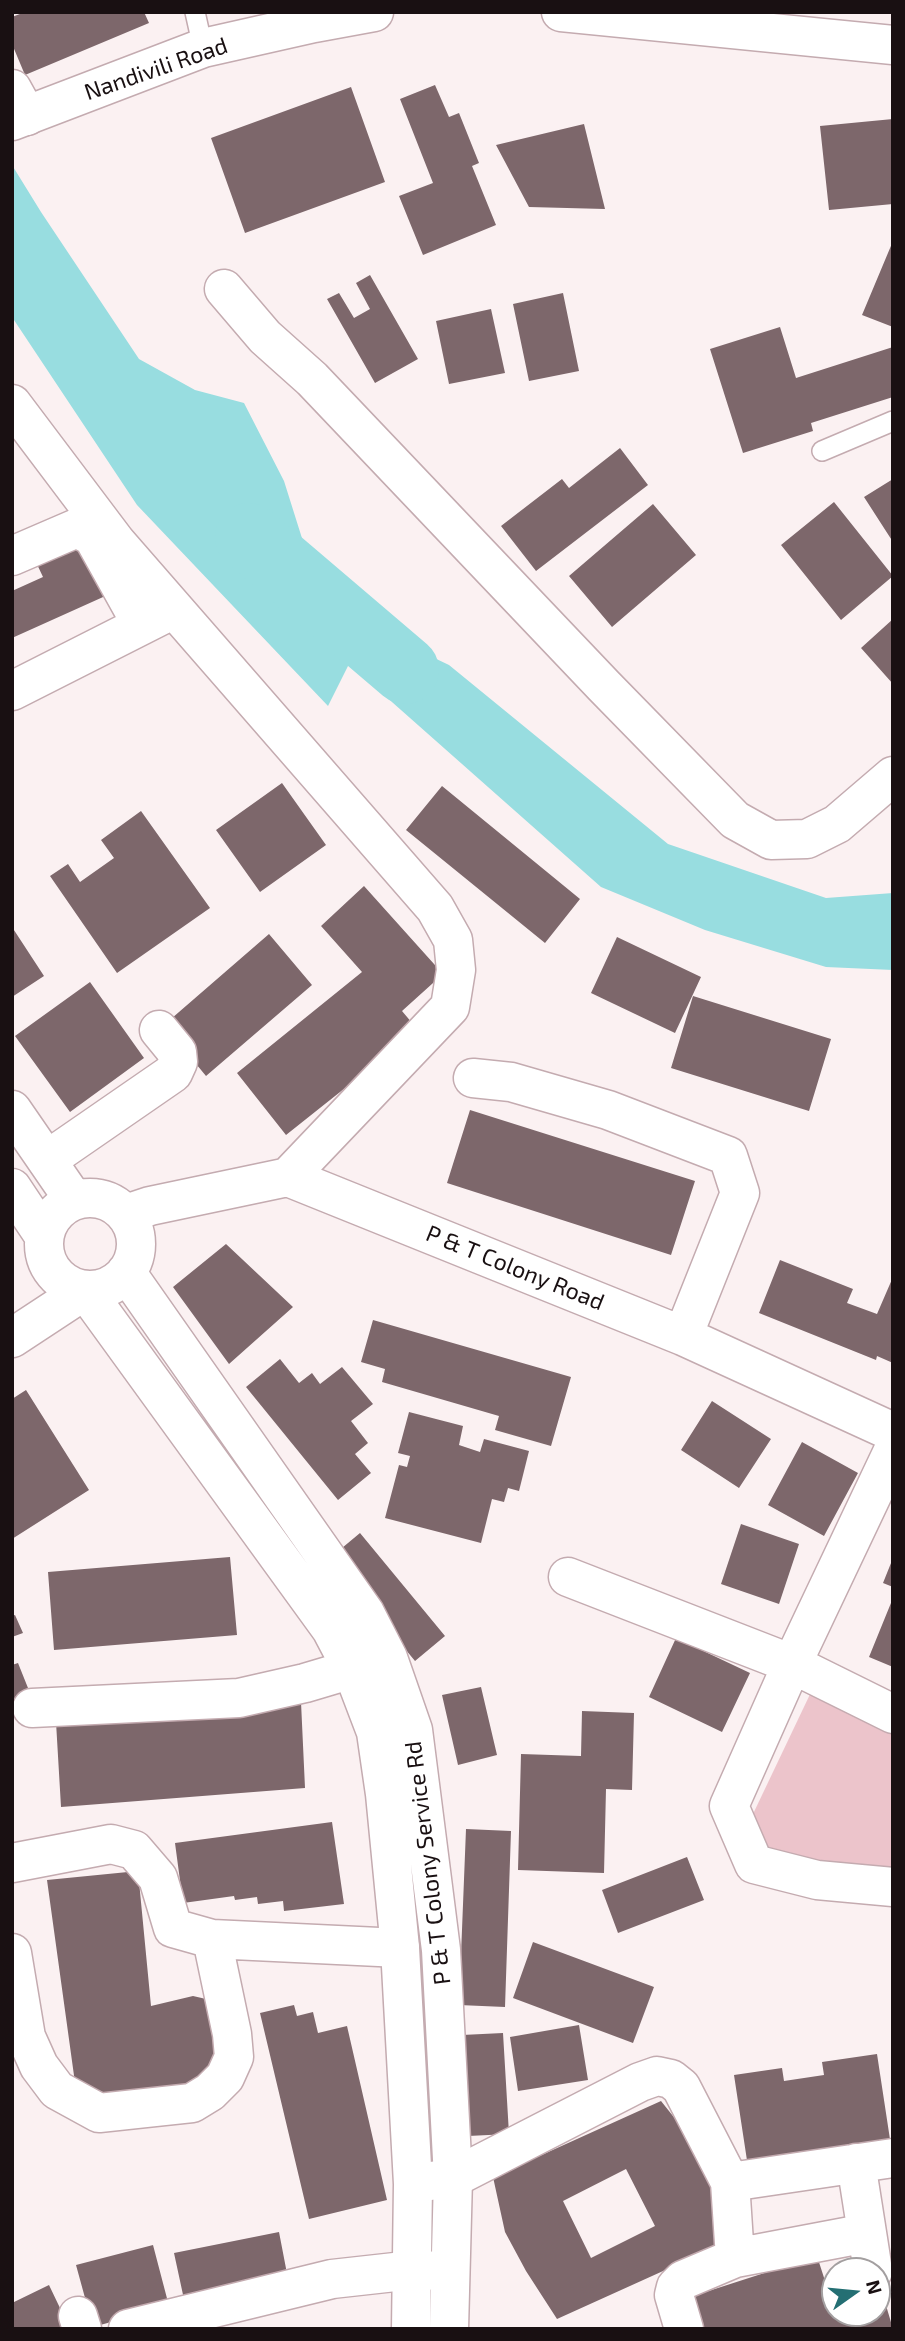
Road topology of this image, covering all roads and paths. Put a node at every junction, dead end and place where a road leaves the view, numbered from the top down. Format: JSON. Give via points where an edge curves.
{"nodes":[{"id":1,"x":374,"y":12,"type":"edge"},
{"id":2,"x":561,"y":12,"type":"edge"},
{"id":3,"x":313,"y":18,"type":"edge"},
{"id":4,"x":199,"y":30,"type":"edge"},
{"id":5,"x":893,"y":45,"type":"edge"},
{"id":6,"x":19,"y":111,"type":"edge"},
{"id":7,"x":224,"y":289,"type":"dead end"},
{"id":8,"x":12,"y":404,"type":"edge"},
{"id":9,"x":893,"y":421,"type":"edge"},
{"id":10,"x":822,"y":451,"type":"dead end"},
{"id":11,"x":12,"y":556,"type":"edge"},
{"id":12,"x":158,"y":617,"type":"junction"},
{"id":13,"x":12,"y":691,"type":"edge"},
{"id":14,"x":893,"y":776,"type":"edge"},
{"id":15,"x":159,"y":1030,"type":"dead end"},
{"id":16,"x":474,"y":1078,"type":"dead end"},
{"id":17,"x":12,"y":1110,"type":"edge"},
{"id":18,"x":47,"y":1160,"type":"junction"},
{"id":19,"x":288,"y":1177,"type":"junction"},
{"id":20,"x":12,"y":1188,"type":"edge"},
{"id":21,"x":74,"y":1200,"type":"junction"},
{"id":22,"x":126,"y":1214,"type":"junction"},
{"id":23,"x":44,"y":1236,"type":"junction"},
{"id":24,"x":126,"y":1272,"type":"junction"},
{"id":25,"x":85,"y":1290,"type":"junction"},
{"id":26,"x":682,"y":1336,"type":"junction"},
{"id":27,"x":12,"y":1338,"type":"edge"},
{"id":28,"x":893,"y":1432,"type":"edge"},
{"id":29,"x":893,"y":1451,"type":"edge"},
{"id":30,"x":568,"y":1577,"type":"dead end"},
{"id":31,"x":792,"y":1664,"type":"junction"},
{"id":32,"x":352,"y":1669,"type":"junction"},
{"id":33,"x":32,"y":1708,"type":"dead end"},
{"id":34,"x":893,"y":1714,"type":"edge"},
{"id":35,"x":12,"y":1863,"type":"edge"},
{"id":36,"x":893,"y":1887,"type":"edge"},
{"id":37,"x":212,"y":1939,"type":"junction"},
{"id":38,"x":400,"y":1948,"type":"junction"},
{"id":39,"x":12,"y":1953,"type":"edge"},
{"id":40,"x":874,"y":2160,"type":"edge"},
{"id":41,"x":453,"y":2178,"type":"junction"},
{"id":42,"x":730,"y":2182,"type":"junction"},
{"id":43,"x":413,"y":2184,"type":"junction"},
{"id":44,"x":867,"y":2233,"type":"junction"},
{"id":45,"x":871,"y":2257,"type":"edge"},
{"id":46,"x":735,"y":2258,"type":"junction"},
{"id":47,"x":413,"y":2270,"type":"junction"},
{"id":48,"x":450,"y":2271,"type":"junction"},
{"id":49,"x":128,"y":2329,"type":"edge"},
{"id":50,"x":411,"y":2329,"type":"edge"},
{"id":51,"x":449,"y":2329,"type":"edge"},
{"id":52,"x":684,"y":2329,"type":"edge"}],
"edges":[{"from":1,"to":3,"type":"street","name":"Nandivili Road"},
{"from":2,"to":5,"type":"street"},
{"from":3,"to":4,"type":"street","name":"Nandivili Road"},
{"from":4,"to":6,"type":"street","name":"Nandivili Road"},
{"from":7,"to":14,"type":"street","via":[[265,337],[312,379],[735,820],[771,840],[807,839],[837,824]]},
{"from":8,"to":12,"type":"street","via":[[116,542]]},
{"from":9,"to":10,"type":"lane"},
{"from":11,"to":12,"type":"street","via":[[77,528],[93,537]]},
{"from":12,"to":13,"type":"street"},
{"from":12,"to":19,"type":"street","via":[[435,908],[453,940],[456,970],[450,1007]]},
{"from":15,"to":18,"type":"street","via":[[177,1052],[173,1073]]},
{"from":16,"to":26,"type":"street","via":[[511,1082],[608,1111],[728,1156],[740,1193]]},
{"from":17,"to":18,"type":"street"},
{"from":18,"to":21,"type":"street"},
{"from":19,"to":22,"type":"street"},
{"from":19,"to":26,"type":"street","name":"P & T Colony Road"},
{"from":20,"to":23,"type":"street"},
{"from":21,"to":22,"type":"street","via":[[100,1198]]},
{"from":21,"to":23,"type":"street","via":[[58,1210]]},
{"from":22,"to":24,"type":"street","via":[[136,1243]]},
{"from":23,"to":25,"type":"street","via":[[44,1252],[58,1278]]},
{"from":24,"to":25,"type":"street","via":[[115,1283]]},
{"from":24,"to":41,"type":"street","name":"P & T Colony Service Rd","via":[[365,1613],[388,1658],[412,1730],[425,1810],[441,1950]]},
{"from":25,"to":27,"type":"street"},
{"from":25,"to":32,"type":"street","via":[[331,1629]]},
{"from":26,"to":28,"type":"street","name":"P & T Colony Road"},
{"from":29,"to":31,"type":"street"},
{"from":30,"to":31,"type":"street"},
{"from":31,"to":34,"type":"street"},
{"from":31,"to":36,"type":"street","via":[[729,1806],[754,1864],[817,1880]]},
{"from":32,"to":33,"type":"street","via":[[239,1698]]},
{"from":32,"to":38,"type":"street","via":[[376,1731]]},
{"from":35,"to":37,"type":"street","via":[[111,1844],[134,1850],[158,1878],[173,1928]]},
{"from":37,"to":38,"type":"street"},
{"from":37,"to":39,"type":"street","via":[[232,2034],[234,2057],[225,2077],[192,2103],[99,2113],[57,2090],[39,2066],[26,2037]]},
{"from":38,"to":43,"type":"street"},
{"from":40,"to":42,"type":"street"},
{"from":40,"to":44,"type":"street"},
{"from":41,"to":42,"type":"street","via":[[657,2076],[681,2087]]},
{"from":41,"to":43,"type":"street"},
{"from":41,"to":48,"type":"street","name":"P & T Colony Service Rd"},
{"from":42,"to":46,"type":"street"},
{"from":43,"to":47,"type":"street"},
{"from":44,"to":45,"type":"street"},
{"from":44,"to":46,"type":"street"},
{"from":46,"to":52,"type":"street","via":[[676,2287]]},
{"from":47,"to":48,"type":"street"},
{"from":47,"to":49,"type":"street","via":[[332,2278]]},
{"from":47,"to":50,"type":"street"},
{"from":48,"to":51,"type":"street","name":"P & T Colony Service Rd"}]}
